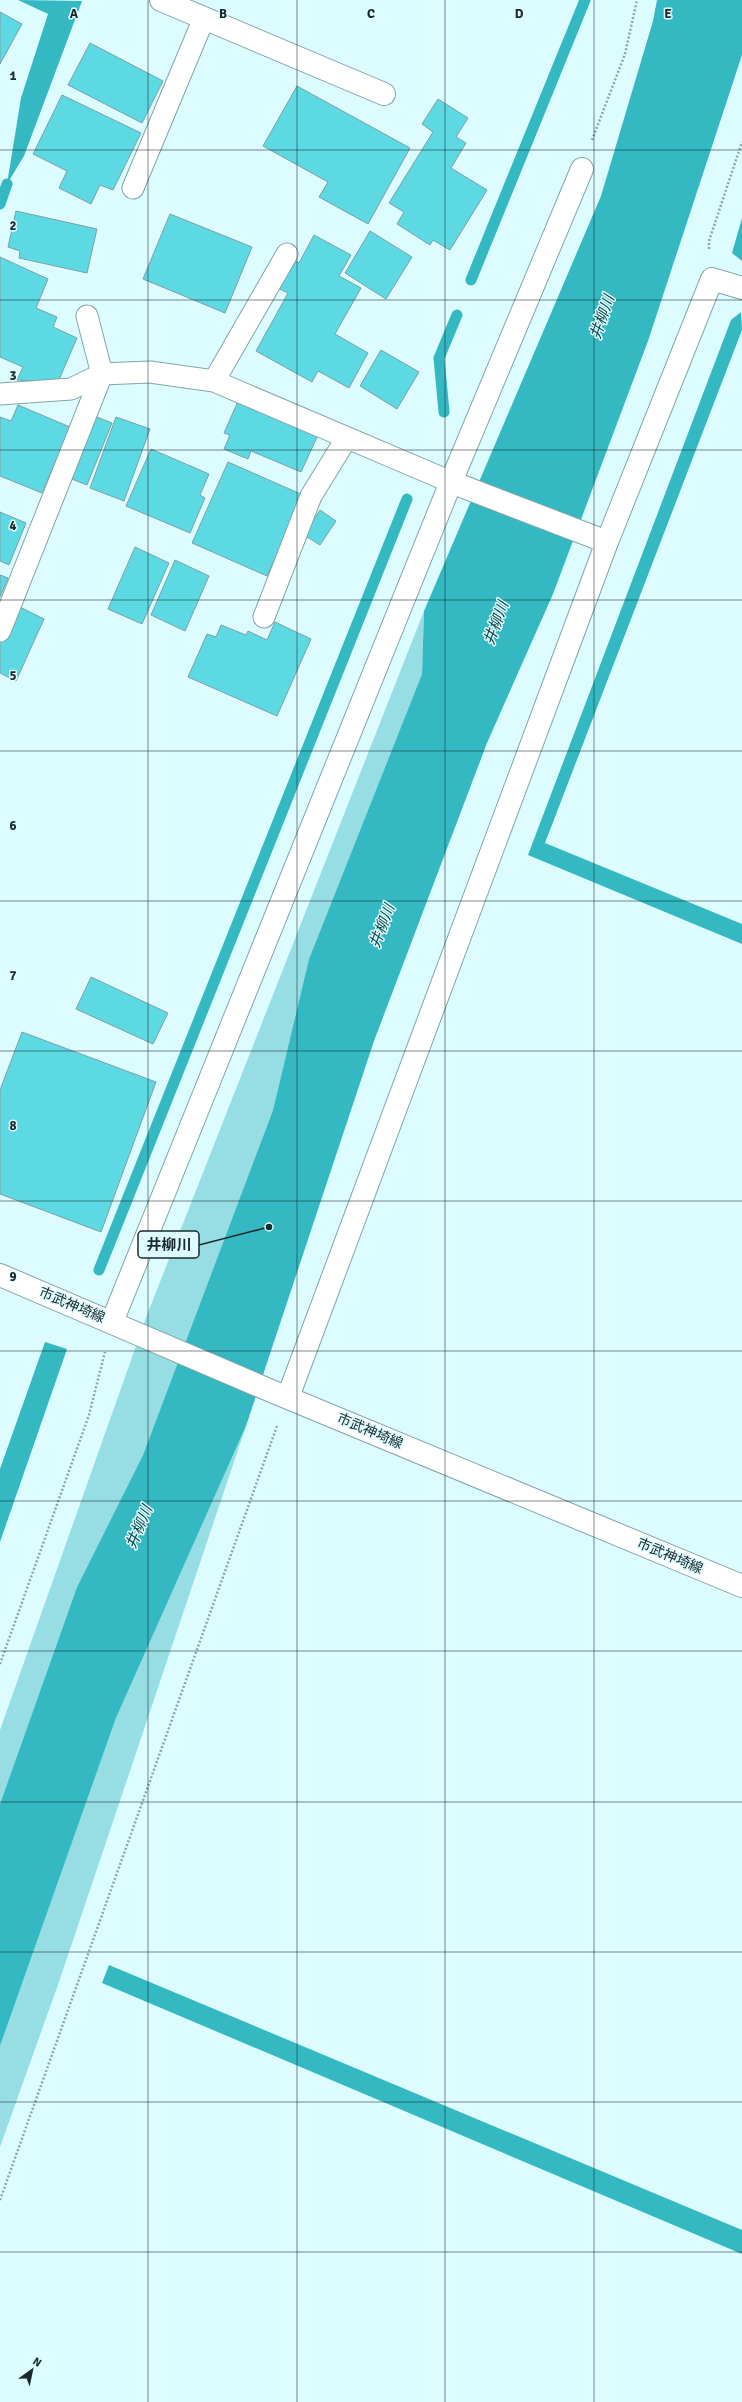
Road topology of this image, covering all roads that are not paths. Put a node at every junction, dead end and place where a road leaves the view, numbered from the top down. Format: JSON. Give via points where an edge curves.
{"nodes":[{"id":1,"x":161,"y":0,"type":"edge"},
{"id":2,"x":204,"y":18,"type":"junction"},
{"id":3,"x":384,"y":94,"type":"dead end"},
{"id":4,"x":582,"y":169,"type":"road end"},
{"id":5,"x":133,"y":188,"type":"dead end"},
{"id":6,"x":287,"y":254,"type":"dead end"},
{"id":7,"x":742,"y":288,"type":"edge"},
{"id":8,"x":87,"y":316,"type":"dead end"},
{"id":9,"x":102,"y":374,"type":"junction"},
{"id":10,"x":214,"y":381,"type":"junction"},
{"id":11,"x":0,"y":394,"type":"edge"},
{"id":12,"x":346,"y":439,"type":"junction"},
{"id":13,"x":451,"y":482,"type":"junction"},
{"id":14,"x":607,"y":542,"type":"junction"},
{"id":15,"x":264,"y":617,"type":"dead end"},
{"id":16,"x":0,"y":631,"type":"edge"},
{"id":17,"x":0,"y":1275,"type":"edge"},
{"id":18,"x":120,"y":1326,"type":"junction"},
{"id":19,"x":282,"y":1395,"type":"junction"},
{"id":20,"x":742,"y":1586,"type":"edge"}],
"edges":[{"from":1,"to":2,"type":"street"},
{"from":2,"to":3,"type":"street"},
{"from":2,"to":5,"type":"lane"},
{"from":4,"to":13,"type":"street"},
{"from":6,"to":10,"type":"lane"},
{"from":7,"to":14,"type":"street","via":[[712,278]]},
{"from":8,"to":9,"type":"lane"},
{"from":9,"to":10,"type":"lane","via":[[150,372]]},
{"from":9,"to":11,"type":"lane","via":[[71,389]]},
{"from":9,"to":16,"type":"lane"},
{"from":10,"to":12,"type":"lane"},
{"from":12,"to":13,"type":"lane"},
{"from":12,"to":15,"type":"lane","via":[[311,496]]},
{"from":13,"to":14,"type":"street"},
{"from":13,"to":18,"type":"street"},
{"from":14,"to":19,"type":"street"},
{"from":17,"to":18,"type":"street","name":"市武神埼線"},
{"from":18,"to":19,"type":"street","name":"市武神埼線"},
{"from":19,"to":20,"type":"street","name":"市武神埼線"}]}
